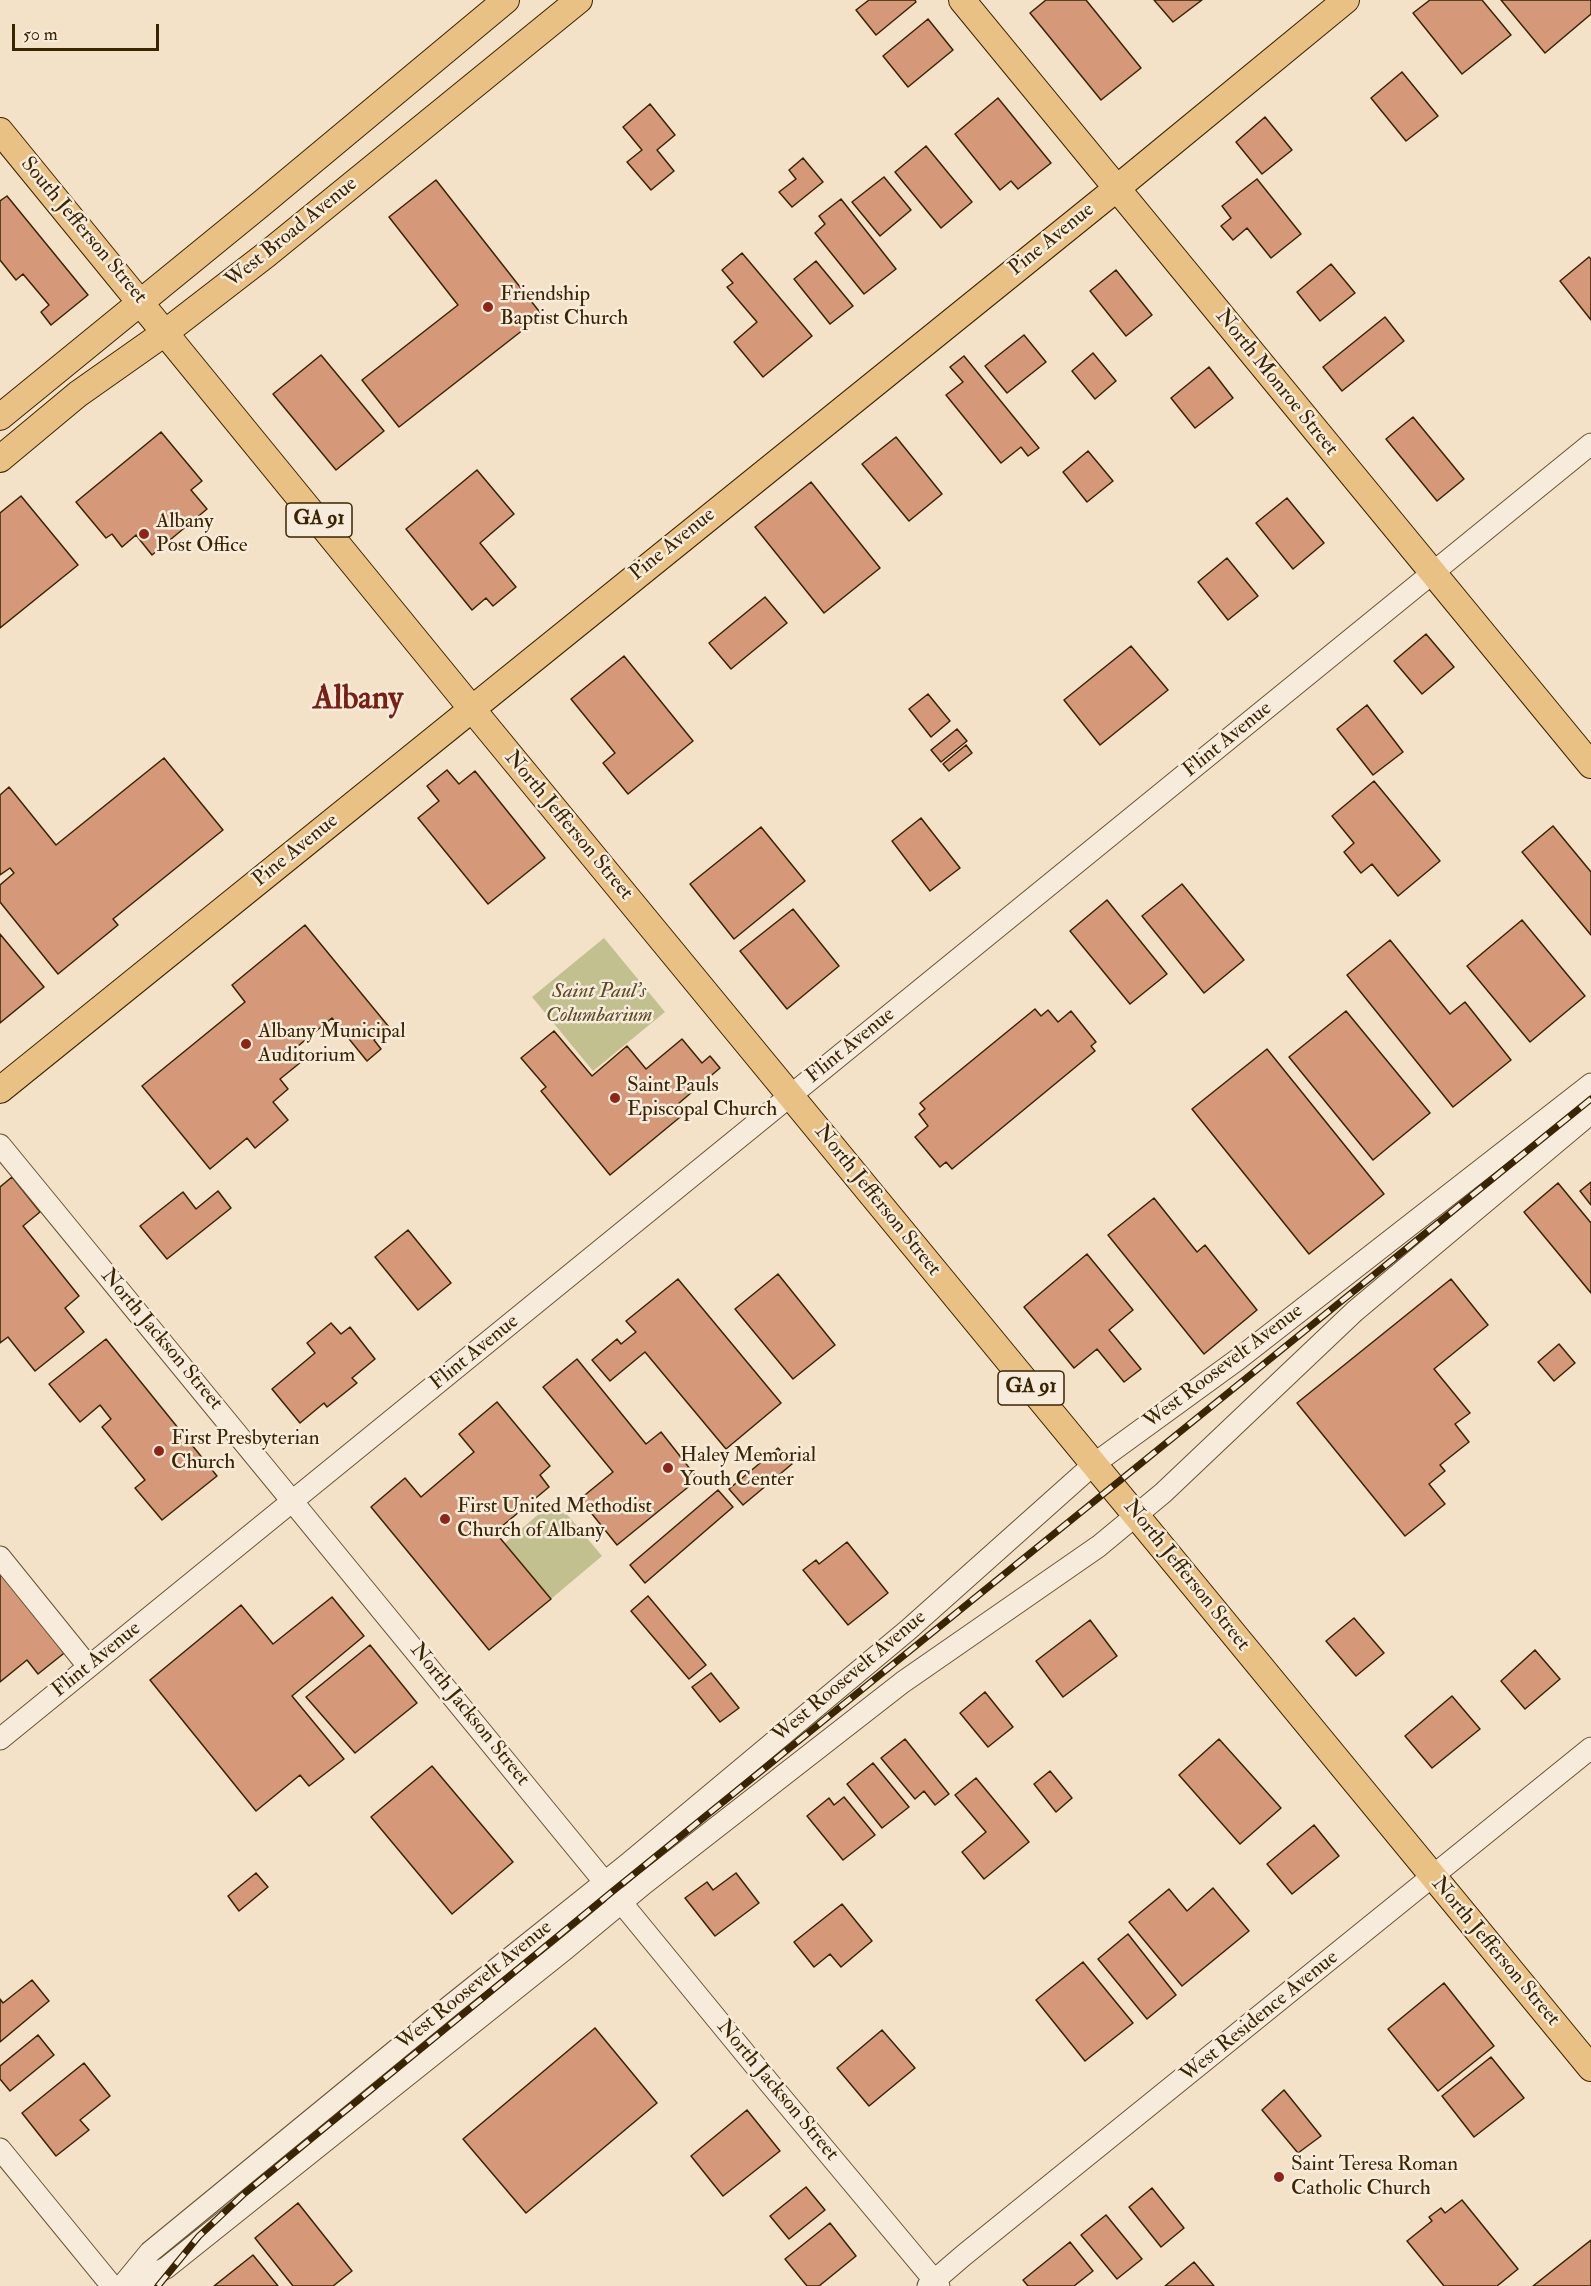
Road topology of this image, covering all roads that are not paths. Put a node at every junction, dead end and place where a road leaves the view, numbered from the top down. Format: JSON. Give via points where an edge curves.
{"nodes":[{"id":1,"x":506,"y":0,"type":"edge"},
{"id":2,"x":579,"y":0,"type":"edge"},
{"id":3,"x":962,"y":0,"type":"edge"},
{"id":4,"x":1347,"y":0,"type":"edge"},
{"id":5,"x":0,"y":131,"type":"edge"},
{"id":6,"x":1116,"y":189,"type":"junction"},
{"id":7,"x":141,"y":301,"type":"junction"},
{"id":8,"x":166,"y":332,"type":"junction"},
{"id":9,"x":0,"y":417,"type":"edge"},
{"id":10,"x":1591,"y":444,"type":"edge"},
{"id":11,"x":0,"y":459,"type":"edge"},
{"id":12,"x":1433,"y":573,"type":"junction"},
{"id":13,"x":472,"y":709,"type":"junction"},
{"id":14,"x":1591,"y":765,"type":"edge"},
{"id":15,"x":1591,"y":1084,"type":"edge"},
{"id":16,"x":0,"y":1090,"type":"edge"},
{"id":17,"x":791,"y":1095,"type":"junction"},
{"id":18,"x":1591,"y":1113,"type":"edge"},
{"id":19,"x":0,"y":1145,"type":"edge"},
{"id":20,"x":1094,"y":1464,"type":"junction"},
{"id":21,"x":294,"y":1501,"type":"junction"},
{"id":22,"x":1136,"y":1515,"type":"junction"},
{"id":23,"x":0,"y":1557,"type":"edge"},
{"id":24,"x":88,"y":1666,"type":"junction"},
{"id":25,"x":0,"y":1739,"type":"edge"},
{"id":26,"x":1591,"y":1748,"type":"edge"},
{"id":27,"x":1433,"y":1876,"type":"junction"},
{"id":28,"x":605,"y":1881,"type":"junction"},
{"id":29,"x":622,"y":1902,"type":"junction"},
{"id":30,"x":1591,"y":2068,"type":"edge"},
{"id":31,"x":0,"y":2149,"type":"edge"},
{"id":32,"x":934,"y":2284,"type":"edge"},
{"id":33,"x":112,"y":2286,"type":"edge"},
{"id":34,"x":122,"y":2286,"type":"edge"},
{"id":35,"x":130,"y":2286,"type":"edge"}],
"edges":[{"from":1,"to":7,"type":"main road","name":"West Broad Avenue"},
{"from":2,"to":8,"type":"main road","name":"West Broad Avenue"},
{"from":3,"to":6,"type":"main road","name":"North Monroe Street"},
{"from":4,"to":6,"type":"main road","name":"Pine Avenue"},
{"from":5,"to":7,"type":"main road","name":"South Jefferson Street","number":"GA 91"},
{"from":6,"to":12,"type":"main road","name":"North Monroe Street"},
{"from":6,"to":13,"type":"main road","name":"Pine Avenue"},
{"from":7,"to":8,"type":"main road","name":"South Jefferson Street","number":"GA 91"},
{"from":7,"to":9,"type":"main road","name":"West Broad Avenue"},
{"from":8,"to":11,"type":"main road","name":"West Broad Avenue","via":[[78,394]]},
{"from":8,"to":13,"type":"main road","name":"North Jefferson Street","number":"GA 91"},
{"from":10,"to":12,"type":"street","name":"Flint Avenue"},
{"from":12,"to":14,"type":"main road","name":"North Monroe Street"},
{"from":12,"to":17,"type":"street","name":"Flint Avenue"},
{"from":13,"to":16,"type":"main road","name":"Pine Avenue"},
{"from":13,"to":17,"type":"main road","name":"North Jefferson Street","number":"GA 91"},
{"from":15,"to":20,"type":"street","name":"West Roosevelt Avenue","via":[[1237,1360]]},
{"from":17,"to":20,"type":"main road","name":"North Jefferson Street","number":"GA 91"},
{"from":17,"to":21,"type":"street","name":"Flint Avenue"},
{"from":18,"to":22,"type":"street","name":"West Roosevelt Avenue","via":[[1355,1311]]},
{"from":19,"to":21,"type":"street","name":"North Jackson Street"},
{"from":20,"to":22,"type":"main road","name":"North Jefferson Street","number":"GA 91"},
{"from":20,"to":28,"type":"street","name":"West Roosevelt Avenue","via":[[908,1630]]},
{"from":21,"to":24,"type":"street","name":"Flint Avenue"},
{"from":21,"to":28,"type":"street","name":"North Jackson Street"},
{"from":22,"to":27,"type":"main road","name":"North Jefferson Street","number":"GA 91"},
{"from":22,"to":29,"type":"street","name":"West Roosevelt Avenue","via":[[1100,1546],[903,1682]]},
{"from":23,"to":24,"type":"street"},
{"from":24,"to":25,"type":"street","name":"Flint Avenue"},
{"from":26,"to":27,"type":"street","name":"West Residence Avenue"},
{"from":27,"to":30,"type":"main road","name":"North Jefferson Street","number":"GA 91"},
{"from":27,"to":32,"type":"street","name":"West Residence Avenue","via":[[964,2255]]},
{"from":28,"to":29,"type":"street","name":"North Jackson Street"},
{"from":28,"to":34,"type":"street","name":"West Roosevelt Avenue","via":[[150,2252]]},
{"from":29,"to":32,"type":"street","name":"North Jackson Street"},
{"from":29,"to":35,"type":"street","name":"West Roosevelt Avenue","via":[[166,2268]]},
{"from":31,"to":33,"type":"street"}]}
